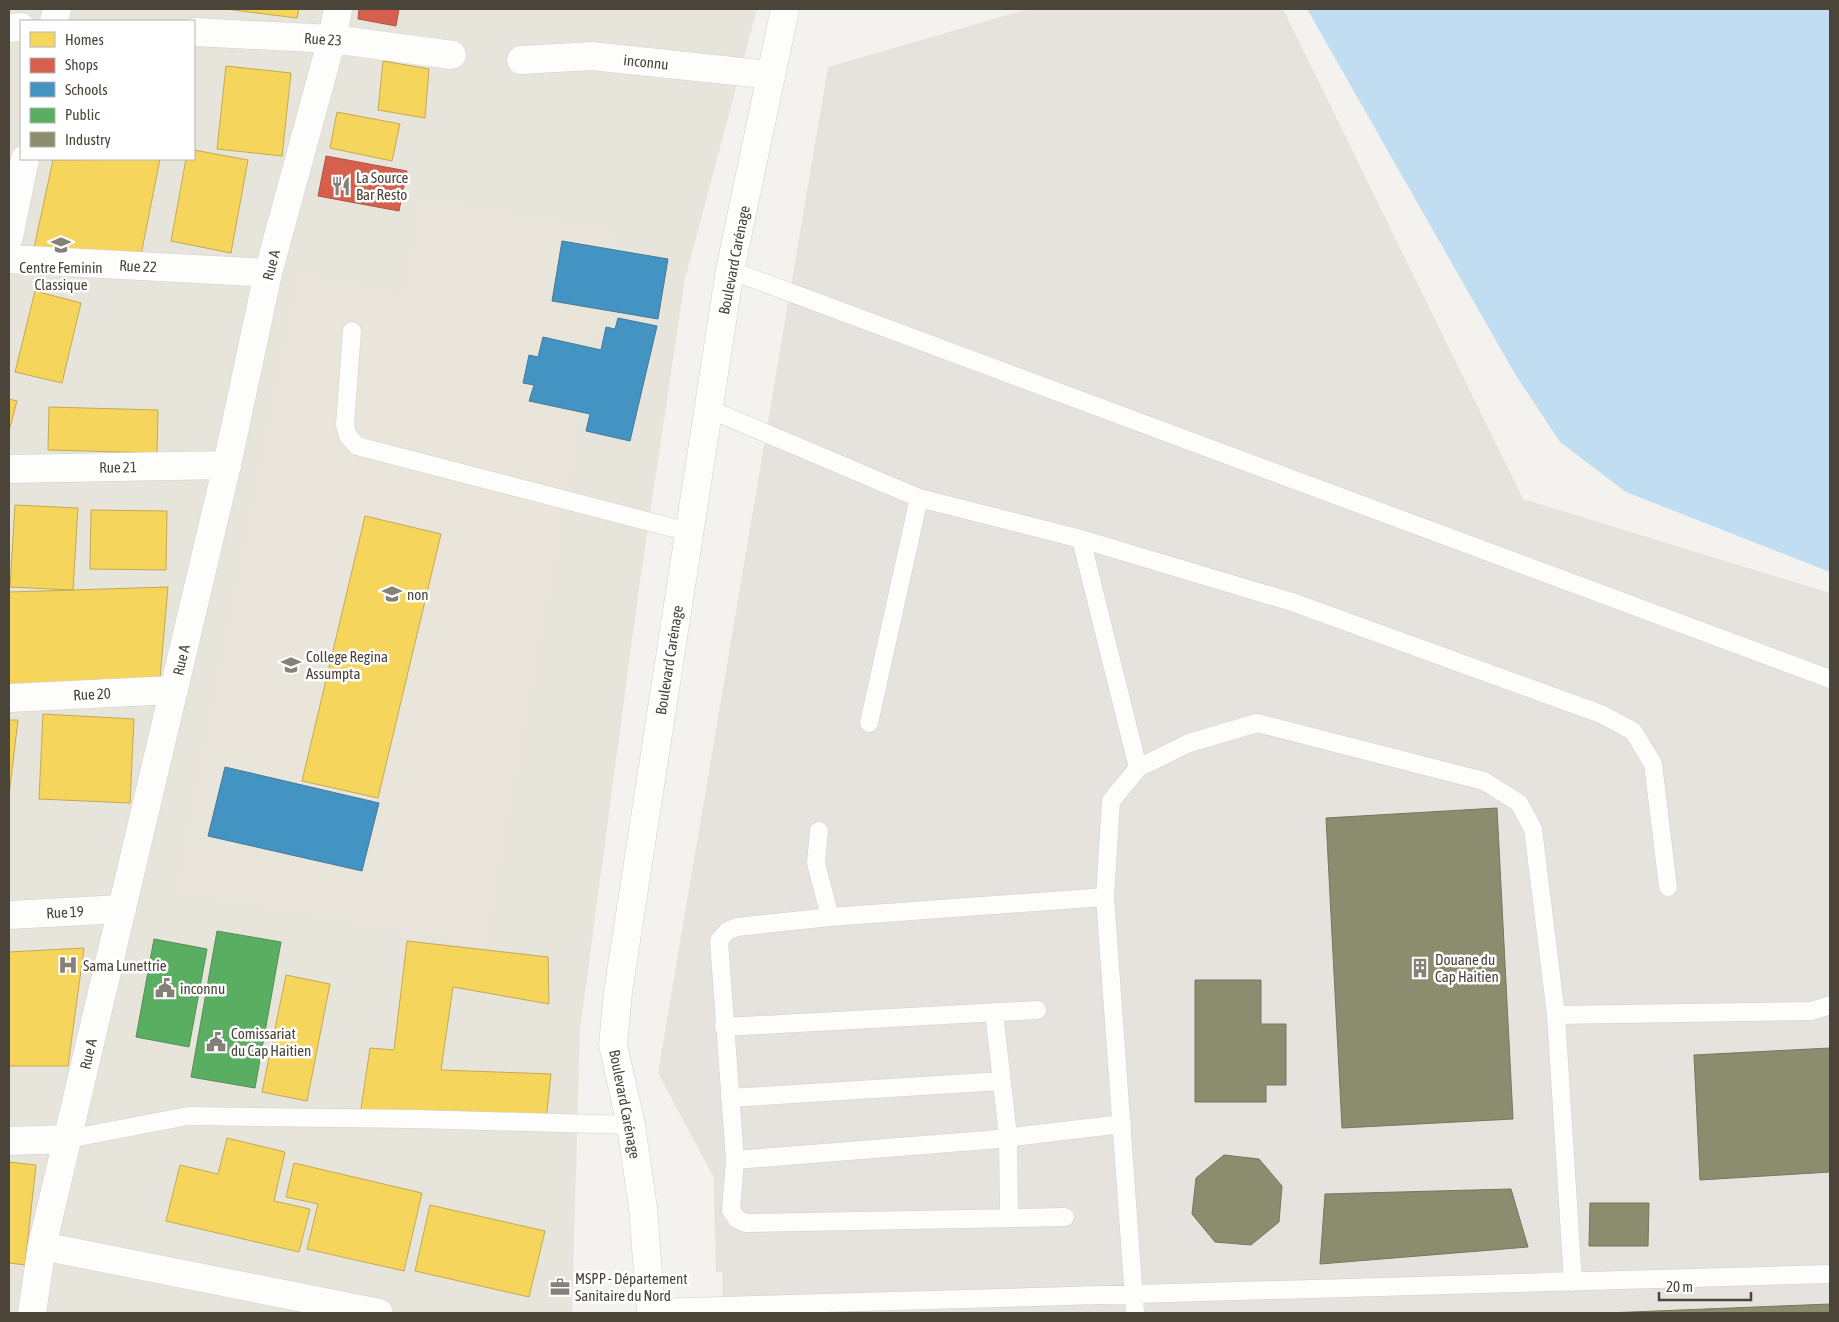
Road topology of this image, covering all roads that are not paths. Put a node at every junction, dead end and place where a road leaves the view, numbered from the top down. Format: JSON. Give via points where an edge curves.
{"nodes":[{"id":1,"x":338,"y":9,"type":"edge"},
{"id":2,"x":785,"y":9,"type":"edge"},
{"id":3,"x":195,"y":32,"type":"edge"},
{"id":4,"x":332,"y":39,"type":"junction"},
{"id":5,"x":452,"y":54,"type":"dead end"},
{"id":6,"x":521,"y":60,"type":"dead end"},
{"id":7,"x":771,"y":75,"type":"junction"},
{"id":8,"x":25,"y":160,"type":"edge"},
{"id":9,"x":9,"y":237,"type":"edge"},
{"id":10,"x":9,"y":259,"type":"edge"},
{"id":11,"x":730,"y":270,"type":"junction"},
{"id":12,"x":268,"y":273,"type":"junction"},
{"id":13,"x":352,"y":332,"type":"dead end"},
{"id":14,"x":709,"y":409,"type":"junction"},
{"id":15,"x":227,"y":465,"type":"junction"},
{"id":16,"x":9,"y":470,"type":"edge"},
{"id":17,"x":919,"y":498,"type":"junction"},
{"id":18,"x":689,"y":532,"type":"junction"},
{"id":19,"x":1081,"y":539,"type":"junction"},
{"id":20,"x":1830,"y":679,"type":"edge"},
{"id":21,"x":174,"y":690,"type":"junction"},
{"id":22,"x":9,"y":698,"type":"edge"},
{"id":23,"x":869,"y":724,"type":"dead end"},
{"id":24,"x":1138,"y":768,"type":"junction"},
{"id":25,"x":819,"y":831,"type":"dead end"},
{"id":26,"x":1668,"y":887,"type":"dead end"},
{"id":27,"x":1104,"y":897,"type":"junction"},
{"id":28,"x":122,"y":909,"type":"junction"},
{"id":29,"x":9,"y":915,"type":"edge"},
{"id":30,"x":830,"y":917,"type":"junction"},
{"id":31,"x":1830,"y":1005,"type":"edge"},
{"id":32,"x":1037,"y":1010,"type":"dead end"},
{"id":33,"x":994,"y":1012,"type":"junction"},
{"id":34,"x":1556,"y":1015,"type":"junction"},
{"id":35,"x":724,"y":1027,"type":"junction"},
{"id":36,"x":1002,"y":1081,"type":"junction"},
{"id":37,"x":730,"y":1098,"type":"junction"},
{"id":38,"x":1122,"y":1124,"type":"junction"},
{"id":39,"x":631,"y":1126,"type":"junction"},
{"id":40,"x":1008,"y":1136,"type":"junction"},
{"id":41,"x":68,"y":1139,"type":"junction"},
{"id":42,"x":9,"y":1141,"type":"edge"},
{"id":43,"x":735,"y":1160,"type":"junction"},
{"id":44,"x":1065,"y":1217,"type":"dead end"},
{"id":45,"x":1009,"y":1218,"type":"junction"},
{"id":46,"x":42,"y":1246,"type":"junction"},
{"id":47,"x":1830,"y":1274,"type":"edge"},
{"id":48,"x":1573,"y":1282,"type":"junction"},
{"id":49,"x":1134,"y":1295,"type":"junction"},
{"id":50,"x":325,"y":1307,"type":"edge"},
{"id":51,"x":769,"y":1309,"type":"edge"},
{"id":52,"x":652,"y":1311,"type":"edge"},
{"id":53,"x":32,"y":1313,"type":"edge"},
{"id":54,"x":379,"y":1313,"type":"edge"},
{"id":55,"x":1135,"y":1313,"type":"edge"}],
"edges":[{"from":1,"to":4,"type":"street","name":"Rue A"},
{"from":2,"to":7,"type":"street","name":"Boulevard Carénage"},
{"from":3,"to":4,"type":"street","name":"Rue 23"},
{"from":4,"to":5,"type":"street","name":"Rue 23"},
{"from":4,"to":12,"type":"street","name":"Rue A"},
{"from":6,"to":7,"type":"street","name":"inconnu","via":[[592,56]]},
{"from":7,"to":11,"type":"street","name":"Boulevard Carénage"},
{"from":8,"to":9,"type":"street"},
{"from":10,"to":12,"type":"street","name":"Rue 22"},
{"from":11,"to":14,"type":"street","name":"Boulevard Carénage"},
{"from":11,"to":20,"type":"lane"},
{"from":12,"to":15,"type":"street","name":"Rue A"},
{"from":13,"to":18,"type":"lane","via":[[345,425],[348,436],[357,446]]},
{"from":14,"to":17,"type":"lane"},
{"from":14,"to":18,"type":"street","name":"Boulevard Carénage"},
{"from":15,"to":16,"type":"street","name":"Rue 21"},
{"from":15,"to":21,"type":"street","name":"Rue A"},
{"from":17,"to":19,"type":"lane"},
{"from":17,"to":23,"type":"lane"},
{"from":18,"to":39,"type":"street","name":"Boulevard Carénage","via":[[618,992],[613,1045]]},
{"from":19,"to":24,"type":"lane"},
{"from":19,"to":26,"type":"lane","via":[[1292,602],[1601,714],[1633,732],[1653,764]]},
{"from":21,"to":22,"type":"street","name":"Rue 20"},
{"from":21,"to":28,"type":"street","name":"Rue A"},
{"from":24,"to":27,"type":"lane","via":[[1111,801]]},
{"from":24,"to":34,"type":"lane","via":[[1189,743],[1257,723],[1484,781],[1519,803],[1533,829]]},
{"from":25,"to":30,"type":"lane","via":[[816,863]]},
{"from":27,"to":30,"type":"lane"},
{"from":27,"to":38,"type":"lane"},
{"from":28,"to":29,"type":"street","name":"Rue 19"},
{"from":28,"to":41,"type":"street","name":"Rue A"},
{"from":30,"to":35,"type":"lane","via":[[737,927],[722,936],[719,948]]},
{"from":31,"to":34,"type":"lane","via":[[1812,1010]]},
{"from":32,"to":33,"type":"lane"},
{"from":33,"to":35,"type":"lane"},
{"from":33,"to":36,"type":"lane"},
{"from":34,"to":48,"type":"lane"},
{"from":35,"to":37,"type":"lane"},
{"from":36,"to":37,"type":"lane"},
{"from":36,"to":40,"type":"lane"},
{"from":37,"to":43,"type":"lane"},
{"from":38,"to":40,"type":"lane"},
{"from":38,"to":49,"type":"lane"},
{"from":39,"to":41,"type":"lane","via":[[188,1116]]},
{"from":39,"to":52,"type":"street","name":"Boulevard Carénage","via":[[643,1208]]},
{"from":40,"to":43,"type":"lane"},
{"from":40,"to":45,"type":"lane"},
{"from":41,"to":42,"type":"street"},
{"from":41,"to":46,"type":"street","name":"Rue A"},
{"from":43,"to":45,"type":"lane","via":[[731,1210],[737,1219],[746,1223]]},
{"from":44,"to":45,"type":"lane"},
{"from":46,"to":50,"type":"street"},
{"from":46,"to":53,"type":"street","name":"Rue A"},
{"from":47,"to":48,"type":"lane"},
{"from":48,"to":49,"type":"lane"},
{"from":49,"to":51,"type":"lane"},
{"from":49,"to":55,"type":"lane"},
{"from":50,"to":54,"type":"street"},
{"from":51,"to":52,"type":"lane"}]}
